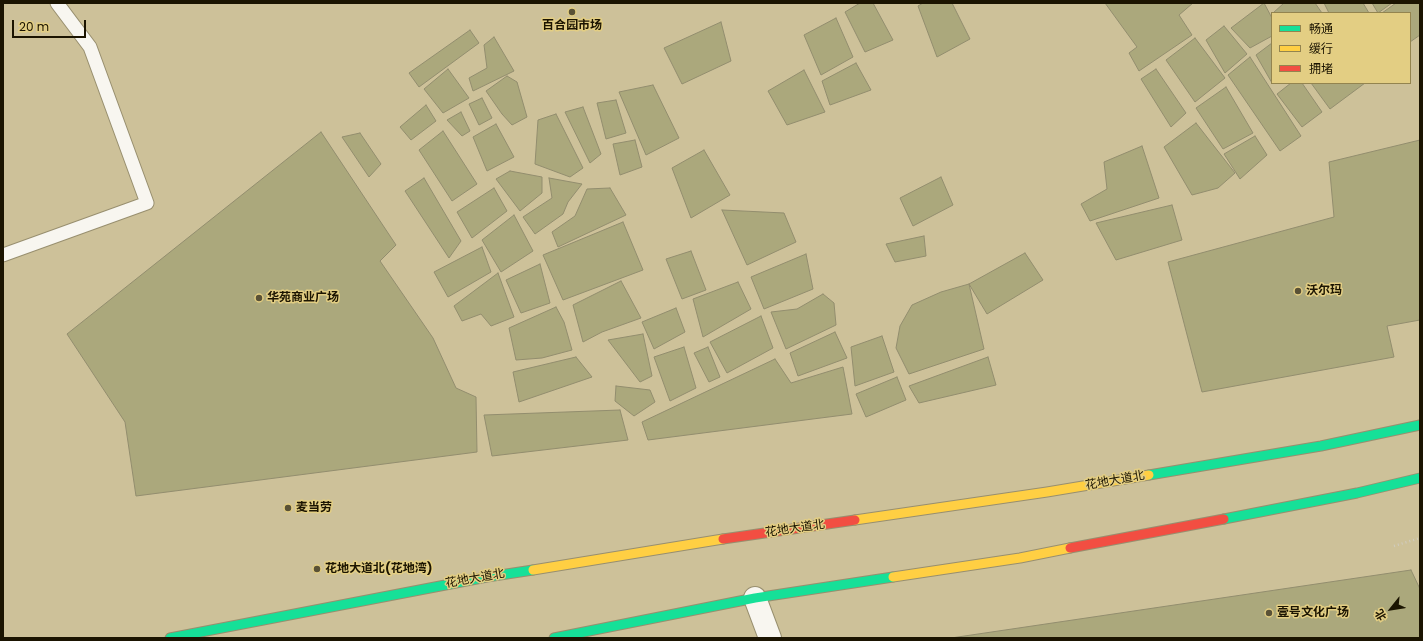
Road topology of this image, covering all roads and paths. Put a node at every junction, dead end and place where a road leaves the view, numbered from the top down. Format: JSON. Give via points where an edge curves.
{"nodes":[{"id":1,"x":57,"y":3,"type":"edge"},
{"id":2,"x":3,"y":255,"type":"edge"},
{"id":3,"x":1420,"y":425,"type":"edge"},
{"id":4,"x":1420,"y":478,"type":"edge"},
{"id":5,"x":1420,"y":538,"type":"edge"},
{"id":6,"x":1394,"y":546,"type":"dead end"},
{"id":7,"x":756,"y":598,"type":"junction"},
{"id":8,"x":170,"y":638,"type":"edge"},
{"id":9,"x":554,"y":638,"type":"edge"},
{"id":10,"x":770,"y":638,"type":"edge"}],
"edges":[{"from":1,"to":2,"type":"lane","via":[[90,47],[147,203]]},
{"from":3,"to":8,"type":"main road","name":"花地大道北","via":[[1321,446],[1047,492],[486,577]]},
{"from":4,"to":7,"type":"main road","via":[[1357,493],[1020,558]]},
{"from":5,"to":6,"type":"path"},
{"from":7,"to":9,"type":"main road"},
{"from":7,"to":10,"type":"street"}]}
